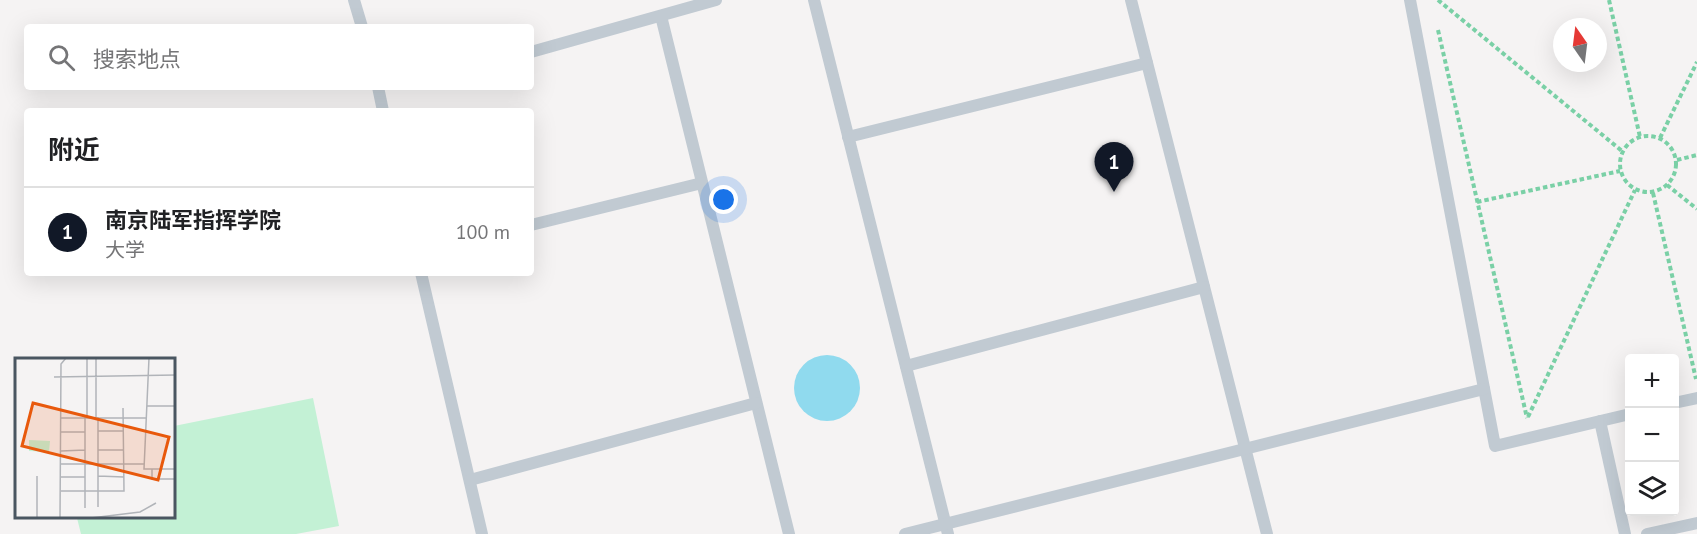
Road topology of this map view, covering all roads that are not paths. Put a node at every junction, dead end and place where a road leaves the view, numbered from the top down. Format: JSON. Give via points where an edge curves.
{"nodes":[{"id":1,"x":354,"y":0,"type":"edge"},
{"id":2,"x":717,"y":0,"type":"edge"},
{"id":3,"x":814,"y":0,"type":"edge"},
{"id":4,"x":1131,"y":0,"type":"edge"},
{"id":5,"x":1410,"y":0,"type":"edge"},
{"id":6,"x":681,"y":5,"type":"edge"},
{"id":7,"x":661,"y":16,"type":"junction"},
{"id":8,"x":361,"y":24,"type":"edge"},
{"id":9,"x":534,"y":51,"type":"edge"},
{"id":10,"x":1147,"y":63,"type":"junction"},
{"id":11,"x":380,"y":90,"type":"edge"},
{"id":12,"x":382,"y":108,"type":"edge"},
{"id":13,"x":848,"y":137,"type":"junction"},
{"id":14,"x":702,"y":183,"type":"junction"},
{"id":15,"x":534,"y":224,"type":"edge"},
{"id":16,"x":422,"y":276,"type":"edge"},
{"id":17,"x":1204,"y":287,"type":"junction"},
{"id":18,"x":906,"y":366,"type":"junction"},
{"id":19,"x":1484,"y":389,"type":"junction"},
{"id":20,"x":1697,"y":398,"type":"edge"},
{"id":21,"x":1679,"y":402,"type":"edge"},
{"id":22,"x":756,"y":403,"type":"junction"},
{"id":23,"x":1625,"y":415,"type":"edge"},
{"id":24,"x":1600,"y":421,"type":"junction"},
{"id":25,"x":1246,"y":448,"type":"junction"},
{"id":26,"x":470,"y":480,"type":"junction"},
{"id":27,"x":1697,"y":523,"type":"edge"},
{"id":28,"x":946,"y":529,"type":"edge"},
{"id":29,"x":482,"y":534,"type":"edge"},
{"id":30,"x":789,"y":534,"type":"edge"},
{"id":31,"x":904,"y":534,"type":"edge"},
{"id":32,"x":1267,"y":534,"type":"edge"},
{"id":33,"x":1625,"y":534,"type":"edge"},
{"id":34,"x":1647,"y":534,"type":"edge"}],
"edges":[{"from":1,"to":8,"type":"lane"},
{"from":2,"to":6,"type":"lane"},
{"from":3,"to":13,"type":"lane"},
{"from":4,"to":10,"type":"lane"},
{"from":5,"to":19,"type":"lane"},
{"from":6,"to":7,"type":"lane"},
{"from":7,"to":9,"type":"lane"},
{"from":7,"to":14,"type":"lane"},
{"from":10,"to":13,"type":"lane"},
{"from":10,"to":17,"type":"lane"},
{"from":11,"to":12,"type":"lane"},
{"from":13,"to":18,"type":"lane"},
{"from":14,"to":15,"type":"lane"},
{"from":14,"to":22,"type":"lane"},
{"from":16,"to":26,"type":"lane"},
{"from":17,"to":18,"type":"lane"},
{"from":17,"to":25,"type":"lane"},
{"from":18,"to":28,"type":"lane"},
{"from":19,"to":24,"type":"lane","via":[[1495,446]]},
{"from":19,"to":25,"type":"lane"},
{"from":20,"to":21,"type":"lane"},
{"from":22,"to":26,"type":"lane"},
{"from":22,"to":30,"type":"lane"},
{"from":23,"to":24,"type":"lane"},
{"from":24,"to":33,"type":"lane"},
{"from":25,"to":28,"type":"lane"},
{"from":25,"to":32,"type":"lane"},
{"from":26,"to":29,"type":"lane"},
{"from":27,"to":34,"type":"lane"},
{"from":28,"to":31,"type":"lane"}]}
